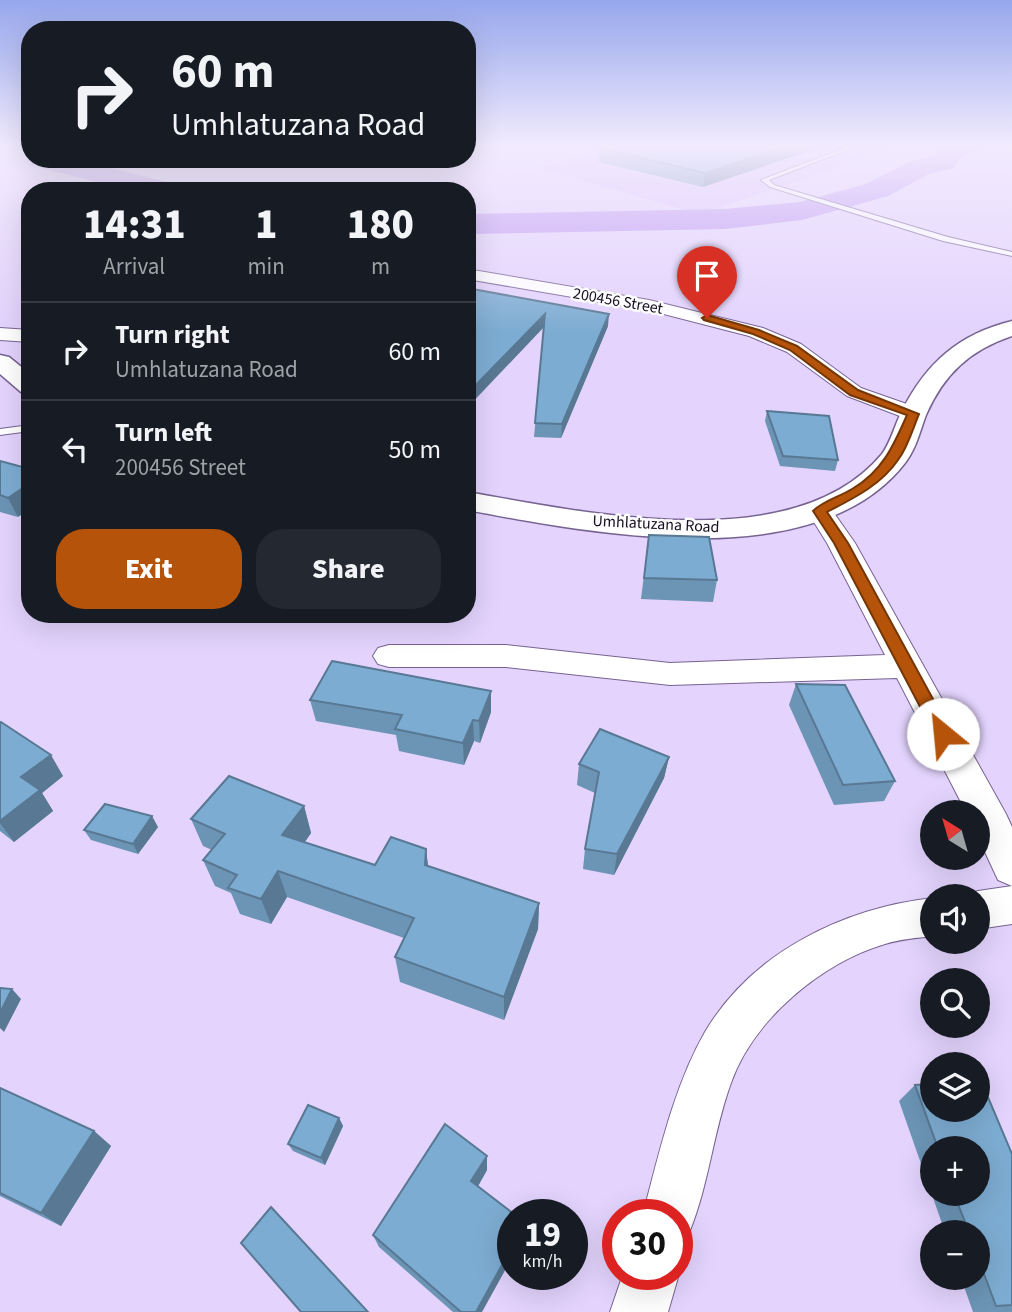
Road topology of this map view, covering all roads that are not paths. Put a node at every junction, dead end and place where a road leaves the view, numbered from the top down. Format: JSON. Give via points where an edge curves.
{"nodes":[{"id":1,"x":843,"y":208,"type":"edge"},
{"id":2,"x":1012,"y":254,"type":"edge"},
{"id":3,"x":476,"y":276,"type":"edge"},
{"id":4,"x":1012,"y":328,"type":"edge"},
{"id":5,"x":0,"y":334,"type":"edge"},
{"id":6,"x":21,"y":335,"type":"edge"},
{"id":7,"x":0,"y":362,"type":"edge"},
{"id":8,"x":21,"y":380,"type":"edge"},
{"id":9,"x":913,"y":414,"type":"junction"},
{"id":10,"x":21,"y":429,"type":"edge"},
{"id":11,"x":0,"y":432,"type":"edge"},
{"id":12,"x":476,"y":502,"type":"edge"},
{"id":13,"x":820,"y":511,"type":"junction"},
{"id":14,"x":389,"y":656,"type":"dead end"},
{"id":15,"x":906,"y":666,"type":"junction"},
{"id":16,"x":1012,"y":868,"type":"edge"},
{"id":17,"x":1012,"y":905,"type":"edge"},
{"id":18,"x":990,"y":908,"type":"edge"},
{"id":19,"x":920,"y":919,"type":"edge"},
{"id":20,"x":674,"y":1199,"type":"edge"},
{"id":21,"x":646,"y":1290,"type":"edge"},
{"id":22,"x":639,"y":1312,"type":"edge"}],
"edges":[{"from":1,"to":2,"type":"lane"},
{"from":3,"to":9,"type":"street","name":"200456 Street","via":[[649,305],[756,332],[794,348],[854,392]]},
{"from":4,"to":9,"type":"street","name":"Umhlatuzana Road","via":[[957,351],[926,384]]},
{"from":5,"to":6,"type":"street"},
{"from":7,"to":8,"type":"street"},
{"from":9,"to":13,"type":"street","name":"Umhlatuzana Road","via":[[894,457],[881,472],[859,491]]},
{"from":10,"to":11,"type":"lane"},
{"from":12,"to":13,"type":"street","name":"Umhlatuzana Road","via":[[611,524],[698,529],[768,524]]},
{"from":13,"to":15,"type":"street"},
{"from":14,"to":15,"type":"street","via":[[496,655],[670,674]]},
{"from":15,"to":16,"type":"street"},
{"from":17,"to":18,"type":"street"},
{"from":19,"to":20,"type":"street","via":[[887,924],[839,943],[778,982],[735,1025],[709,1075]]},
{"from":21,"to":22,"type":"street"}]}
